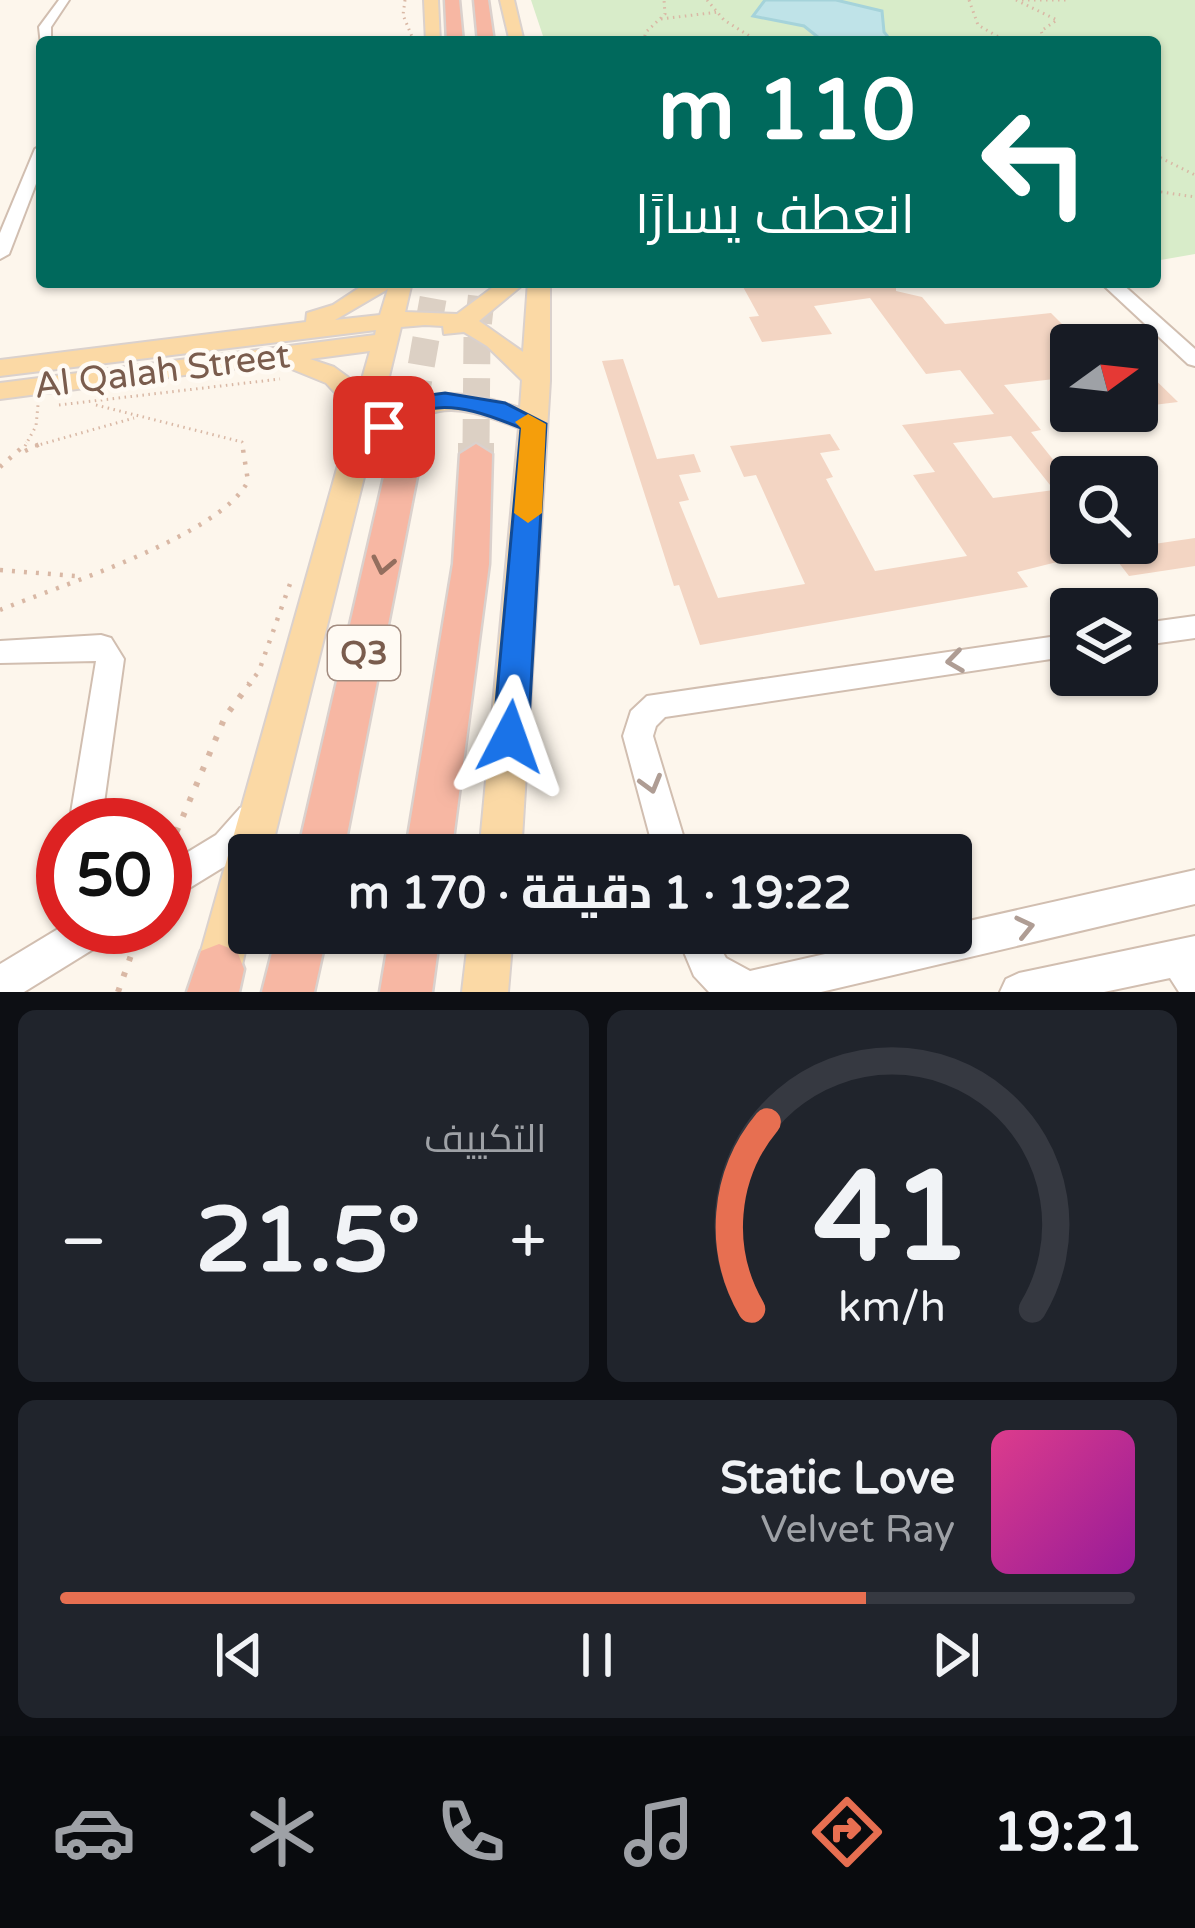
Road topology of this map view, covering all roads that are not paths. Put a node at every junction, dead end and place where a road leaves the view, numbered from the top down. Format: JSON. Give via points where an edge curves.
{"nodes":[{"id":1,"x":64,"y":0,"type":"edge"},
{"id":2,"x":431,"y":0,"type":"edge"},
{"id":3,"x":452,"y":0,"type":"edge"},
{"id":4,"x":481,"y":0,"type":"edge"},
{"id":5,"x":507,"y":0,"type":"edge"},
{"id":6,"x":45,"y":36,"type":"edge"},
{"id":7,"x":433,"y":36,"type":"edge"},
{"id":8,"x":455,"y":36,"type":"edge"},
{"id":9,"x":485,"y":36,"type":"edge"},
{"id":10,"x":516,"y":36,"type":"edge"},
{"id":11,"x":36,"y":164,"type":"edge"},
{"id":12,"x":36,"y":218,"type":"edge"},
{"id":13,"x":14,"y":220,"type":"junction"},
{"id":14,"x":0,"y":254,"type":"edge"},
{"id":15,"x":373,"y":288,"type":"edge"},
{"id":16,"x":399,"y":288,"type":"edge"},
{"id":17,"x":508,"y":288,"type":"edge"},
{"id":18,"x":539,"y":288,"type":"edge"},
{"id":19,"x":1116,"y":288,"type":"edge"},
{"id":20,"x":464,"y":323,"type":"junction"},
{"id":21,"x":388,"y":332,"type":"junction"},
{"id":22,"x":244,"y":334,"type":"junction"},
{"id":23,"x":266,"y":358,"type":"junction"},
{"id":24,"x":1195,"y":360,"type":"edge"},
{"id":25,"x":0,"y":368,"type":"edge"},
{"id":26,"x":537,"y":381,"type":"junction"},
{"id":27,"x":0,"y":391,"type":"edge"},
{"id":28,"x":367,"y":413,"type":"junction"},
{"id":29,"x":534,"y":424,"type":"junction"},
{"id":30,"x":406,"y":451,"type":"tunnel mouth"},
{"id":31,"x":476,"y":454,"type":"tunnel mouth"},
{"id":32,"x":348,"y":482,"type":"junction"},
{"id":33,"x":1195,"y":627,"type":"edge"},
{"id":34,"x":1158,"y":632,"type":"edge"},
{"id":35,"x":1050,"y":648,"type":"edge"},
{"id":36,"x":1,"y":655,"type":"edge"},
{"id":37,"x":89,"y":798,"type":"edge"},
{"id":38,"x":258,"y":812,"type":"junction"},
{"id":39,"x":324,"y":834,"type":"edge"},
{"id":40,"x":431,"y":834,"type":"edge"},
{"id":41,"x":502,"y":834,"type":"edge"},
{"id":42,"x":666,"y":834,"type":"edge"},
{"id":43,"x":192,"y":869,"type":"edge"},
{"id":44,"x":1195,"y":887,"type":"edge"},
{"id":45,"x":972,"y":939,"type":"edge"},
{"id":46,"x":51,"y":954,"type":"edge"},
{"id":47,"x":297,"y":954,"type":"edge"},
{"id":48,"x":412,"y":954,"type":"edge"},
{"id":49,"x":489,"y":954,"type":"edge"},
{"id":50,"x":703,"y":954,"type":"edge"},
{"id":51,"x":906,"y":954,"type":"edge"},
{"id":52,"x":1190,"y":965,"type":"edge"},
{"id":53,"x":214,"y":984,"type":"edge"},
{"id":54,"x":1101,"y":984,"type":"edge"},
{"id":55,"x":3,"y":992,"type":"edge"},
{"id":56,"x":288,"y":992,"type":"edge"},
{"id":57,"x":406,"y":992,"type":"edge"},
{"id":58,"x":484,"y":992,"type":"edge"},
{"id":59,"x":1019,"y":992,"type":"edge"}],
"edges":[{"from":1,"to":6,"type":"street"},
{"from":2,"to":7,"type":"main road"},
{"from":3,"to":8,"type":"highway"},
{"from":4,"to":9,"type":"highway"},
{"from":5,"to":10,"type":"main road"},
{"from":11,"to":13,"type":"street"},
{"from":12,"to":13,"type":"street"},
{"from":13,"to":14,"type":"street"},
{"from":15,"to":22,"type":"main road","via":[[340,310]]},
{"from":16,"to":21,"type":"main road"},
{"from":17,"to":20,"type":"main road","name":"Al Qalah Street"},
{"from":18,"to":26,"type":"main road"},
{"from":19,"to":24,"type":"street"},
{"from":20,"to":21,"type":"main road","name":"Al Qalah Street"},
{"from":20,"to":26,"type":"main road","via":[[497,341]]},
{"from":21,"to":22,"type":"main road","name":"Al Qalah Street"},
{"from":21,"to":23,"type":"main road","name":"Al Qalah Street"},
{"from":21,"to":28,"type":"main road"},
{"from":22,"to":25,"type":"main road","name":"Al Qalah Street"},
{"from":23,"to":27,"type":"main road","name":"Al Qalah Street"},
{"from":23,"to":28,"type":"main road","via":[[329,371]]},
{"from":26,"to":29,"type":"main road"},
{"from":28,"to":32,"type":"main road"},
{"from":29,"to":32,"type":"main road","via":[[478,404],[417,404],[384,427]]},
{"from":29,"to":41,"type":"main road"},
{"from":30,"to":39,"type":"highway","number":"Q3","one_way":true},
{"from":31,"to":40,"type":"highway","via":[[471,564]]},
{"from":32,"to":38,"type":"main road"},
{"from":33,"to":34,"type":"street"},
{"from":35,"to":42,"type":"street","one_way":true,"via":[[657,705],[638,736]]},
{"from":36,"to":37,"type":"street","via":[[83,644],[101,646],[110,659]]},
{"from":38,"to":43,"type":"street","via":[[228,846]]},
{"from":38,"to":53,"type":"main road"},
{"from":45,"to":44,"type":"street","one_way":true},
{"from":46,"to":55,"type":"street"},
{"from":47,"to":56,"type":"highway"},
{"from":48,"to":57,"type":"highway"},
{"from":49,"to":58,"type":"main road"},
{"from":50,"to":51,"type":"street","one_way":true,"via":[[722,981],[751,990]]},
{"from":52,"to":54,"type":"street"},
{"from":54,"to":59,"type":"street"}]}
